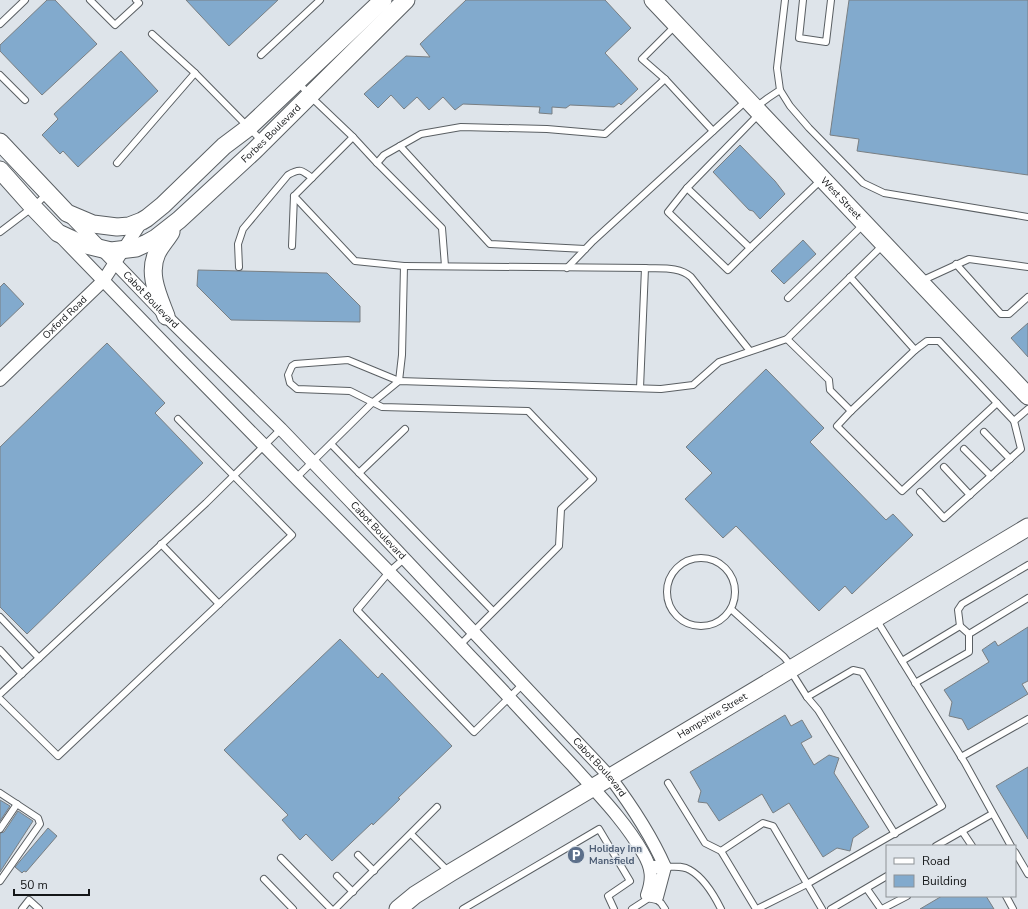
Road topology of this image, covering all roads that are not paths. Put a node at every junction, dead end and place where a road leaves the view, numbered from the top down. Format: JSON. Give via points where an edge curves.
{"nodes":[{"id":1,"x":25,"y":0,"type":"edge"},
{"id":2,"x":90,"y":0,"type":"edge"},
{"id":3,"x":136,"y":0,"type":"edge"},
{"id":4,"x":320,"y":0,"type":"edge"},
{"id":5,"x":383,"y":0,"type":"edge"},
{"id":6,"x":406,"y":0,"type":"edge"},
{"id":7,"x":653,"y":0,"type":"edge"},
{"id":8,"x":785,"y":0,"type":"edge"},
{"id":9,"x":803,"y":0,"type":"edge"},
{"id":10,"x":830,"y":0,"type":"edge"},
{"id":11,"x":0,"y":24,"type":"edge"},
{"id":12,"x":677,"y":24,"type":"junction"},
{"id":13,"x":152,"y":34,"type":"dead end"},
{"id":14,"x":261,"y":56,"type":"dead end"},
{"id":15,"x":195,"y":73,"type":"junction"},
{"id":16,"x":0,"y":75,"type":"edge"},
{"id":17,"x":665,"y":79,"type":"junction"},
{"id":18,"x":297,"y":81,"type":"junction"},
{"id":19,"x":780,"y":90,"type":"junction"},
{"id":20,"x":310,"y":96,"type":"junction"},
{"id":21,"x":25,"y":100,"type":"dead end"},
{"id":22,"x":755,"y":107,"type":"junction"},
{"id":23,"x":248,"y":128,"type":"junction"},
{"id":24,"x":713,"y":131,"type":"junction"},
{"id":25,"x":353,"y":136,"type":"junction"},
{"id":26,"x":263,"y":142,"type":"junction"},
{"id":27,"x":400,"y":146,"type":"junction"},
{"id":28,"x":2,"y":148,"type":"edge"},
{"id":29,"x":117,"y":163,"type":"dead end"},
{"id":30,"x":377,"y":163,"type":"junction"},
{"id":31,"x":0,"y":170,"type":"edge"},
{"id":32,"x":312,"y":178,"type":"junction"},
{"id":33,"x":823,"y":178,"type":"junction"},
{"id":34,"x":687,"y":188,"type":"junction"},
{"id":35,"x":48,"y":193,"type":"junction"},
{"id":36,"x":294,"y":196,"type":"junction"},
{"id":37,"x":33,"y":208,"type":"junction"},
{"id":38,"x":67,"y":213,"type":"junction"},
{"id":39,"x":1028,"y":217,"type":"edge"},
{"id":40,"x":179,"y":220,"type":"junction"},
{"id":41,"x":142,"y":221,"type":"junction"},
{"id":42,"x":865,"y":223,"type":"junction"},
{"id":43,"x":0,"y":232,"type":"edge"},
{"id":44,"x":58,"y":233,"type":"junction"},
{"id":45,"x":884,"y":244,"type":"junction"},
{"id":46,"x":292,"y":246,"type":"dead end"},
{"id":47,"x":101,"y":248,"type":"junction"},
{"id":48,"x":750,"y":248,"type":"junction"},
{"id":49,"x":586,"y":249,"type":"junction"},
{"id":50,"x":120,"y":257,"type":"junction"},
{"id":51,"x":956,"y":264,"type":"junction"},
{"id":52,"x":404,"y":266,"type":"junction"},
{"id":53,"x":445,"y":266,"type":"junction"},
{"id":54,"x":239,"y":267,"type":"dead end"},
{"id":55,"x":1028,"y":267,"type":"edge"},
{"id":56,"x":567,"y":268,"type":"junction"},
{"id":57,"x":645,"y":268,"type":"junction"},
{"id":58,"x":850,"y":276,"type":"junction"},
{"id":59,"x":103,"y":281,"type":"junction"},
{"id":60,"x":920,"y":281,"type":"junction"},
{"id":61,"x":1028,"y":297,"type":"edge"},
{"id":62,"x":788,"y":298,"type":"dead end"},
{"id":63,"x":166,"y":316,"type":"junction"},
{"id":64,"x":787,"y":338,"type":"junction"},
{"id":65,"x":916,"y":350,"type":"junction"},
{"id":66,"x":750,"y":352,"type":"junction"},
{"id":67,"x":0,"y":380,"type":"edge"},
{"id":68,"x":399,"y":381,"type":"junction"},
{"id":69,"x":640,"y":388,"type":"junction"},
{"id":70,"x":1028,"y":396,"type":"edge"},
{"id":71,"x":372,"y":403,"type":"junction"},
{"id":72,"x":997,"y":403,"type":"junction"},
{"id":73,"x":1028,"y":408,"type":"edge"},
{"id":74,"x":851,"y":411,"type":"junction"},
{"id":75,"x":178,"y":419,"type":"dead end"},
{"id":76,"x":1014,"y":421,"type":"junction"},
{"id":77,"x":281,"y":429,"type":"junction"},
{"id":78,"x":405,"y":429,"type":"dead end"},
{"id":79,"x":984,"y":432,"type":"dead end"},
{"id":80,"x":331,"y":444,"type":"junction"},
{"id":81,"x":264,"y":446,"type":"junction"},
{"id":82,"x":964,"y":448,"type":"dead end"},
{"id":83,"x":1010,"y":459,"type":"junction"},
{"id":84,"x":312,"y":462,"type":"junction"},
{"id":85,"x":944,"y":467,"type":"dead end"},
{"id":86,"x":359,"y":473,"type":"junction"},
{"id":87,"x":235,"y":475,"type":"junction"},
{"id":88,"x":991,"y":476,"type":"junction"},
{"id":89,"x":296,"y":478,"type":"junction"},
{"id":90,"x":920,"y":492,"type":"dead end"},
{"id":91,"x":970,"y":495,"type":"junction"},
{"id":92,"x":1028,"y":527,"type":"edge"},
{"id":93,"x":161,"y":544,"type":"junction"},
{"id":94,"x":405,"y":558,"type":"junction"},
{"id":95,"x":1028,"y":565,"type":"edge"},
{"id":96,"x":390,"y":571,"type":"junction"},
{"id":97,"x":1028,"y":598,"type":"edge"},
{"id":98,"x":219,"y":604,"type":"junction"},
{"id":99,"x":731,"y":609,"type":"junction"},
{"id":100,"x":493,"y":612,"type":"junction"},
{"id":101,"x":0,"y":617,"type":"edge"},
{"id":102,"x":876,"y":618,"type":"junction"},
{"id":103,"x":960,"y":626,"type":"junction"},
{"id":104,"x":473,"y":631,"type":"junction"},
{"id":105,"x":969,"y":634,"type":"junction"},
{"id":106,"x":460,"y":645,"type":"junction"},
{"id":107,"x":0,"y":650,"type":"edge"},
{"id":108,"x":39,"y":658,"type":"junction"},
{"id":109,"x":902,"y":660,"type":"junction"},
{"id":110,"x":791,"y":669,"type":"junction"},
{"id":111,"x":22,"y":674,"type":"junction"},
{"id":112,"x":915,"y":683,"type":"junction"},
{"id":113,"x":523,"y":684,"type":"junction"},
{"id":114,"x":0,"y":694,"type":"edge"},
{"id":115,"x":807,"y":697,"type":"junction"},
{"id":116,"x":510,"y":698,"type":"junction"},
{"id":117,"x":0,"y":699,"type":"edge"},
{"id":118,"x":1028,"y":719,"type":"edge"},
{"id":119,"x":961,"y":757,"type":"junction"},
{"id":120,"x":610,"y":777,"type":"junction"},
{"id":121,"x":668,"y":783,"type":"dead end"},
{"id":122,"x":592,"y":788,"type":"junction"},
{"id":123,"x":0,"y":793,"type":"edge"},
{"id":124,"x":16,"y":804,"type":"junction"},
{"id":125,"x":437,"y":807,"type":"dead end"},
{"id":126,"x":992,"y":814,"type":"junction"},
{"id":127,"x":0,"y":828,"type":"edge"},
{"id":128,"x":962,"y":831,"type":"junction"},
{"id":129,"x":411,"y":834,"type":"junction"},
{"id":130,"x":895,"y":834,"type":"junction"},
{"id":131,"x":938,"y":845,"type":"edge"},
{"id":132,"x":971,"y":845,"type":"edge"},
{"id":133,"x":1010,"y":845,"type":"edge"},
{"id":134,"x":721,"y":851,"type":"junction"},
{"id":135,"x":1016,"y":854,"type":"edge"},
{"id":136,"x":358,"y":855,"type":"dead end"},
{"id":137,"x":281,"y":858,"type":"dead end"},
{"id":138,"x":650,"y":867,"type":"junction"},
{"id":139,"x":665,"y":867,"type":"junction"},
{"id":140,"x":374,"y":871,"type":"junction"},
{"id":141,"x":450,"y":873,"type":"junction"},
{"id":142,"x":1028,"y":874,"type":"edge"},
{"id":143,"x":337,"y":876,"type":"dead end"},
{"id":144,"x":886,"y":877,"type":"edge"},
{"id":145,"x":264,"y":879,"type":"dead end"},
{"id":146,"x":0,"y":881,"type":"edge"},
{"id":147,"x":807,"y":884,"type":"junction"},
{"id":148,"x":867,"y":889,"type":"junction"},
{"id":149,"x":353,"y":892,"type":"junction"},
{"id":150,"x":652,"y":896,"type":"junction"},
{"id":151,"x":906,"y":897,"type":"edge"},
{"id":152,"x":1007,"y":897,"type":"edge"},
{"id":153,"x":895,"y":906,"type":"edge"},
{"id":154,"x":22,"y":909,"type":"edge"},
{"id":155,"x":39,"y":909,"type":"edge"},
{"id":156,"x":294,"y":909,"type":"edge"},
{"id":157,"x":331,"y":909,"type":"edge"},
{"id":158,"x":335,"y":909,"type":"edge"},
{"id":159,"x":398,"y":909,"type":"edge"},
{"id":160,"x":463,"y":909,"type":"edge"},
{"id":161,"x":614,"y":909,"type":"edge"},
{"id":162,"x":632,"y":909,"type":"edge"},
{"id":163,"x":665,"y":909,"type":"edge"},
{"id":164,"x":721,"y":909,"type":"edge"},
{"id":165,"x":757,"y":909,"type":"edge"},
{"id":166,"x":822,"y":909,"type":"edge"},
{"id":167,"x":831,"y":909,"type":"edge"},
{"id":168,"x":881,"y":909,"type":"edge"},
{"id":169,"x":1013,"y":909,"type":"edge"}],
"edges":[{"from":1,"to":11,"type":"lane"},
{"from":2,"to":3,"type":"lane","via":[[115,25],[139,3]]},
{"from":4,"to":14,"type":"lane"},
{"from":5,"to":18,"type":"street","name":"Forbes Boulevard"},
{"from":6,"to":20,"type":"street","name":"Forbes Boulevard"},
{"from":7,"to":12,"type":"street","name":"West Street"},
{"from":8,"to":19,"type":"lane","via":[[777,68]]},
{"from":9,"to":10,"type":"lane","via":[[799,38],[826,42]]},
{"from":12,"to":17,"type":"lane","via":[[642,59]]},
{"from":12,"to":22,"type":"street","name":"West Street"},
{"from":13,"to":15,"type":"lane"},
{"from":15,"to":23,"type":"lane"},
{"from":15,"to":29,"type":"lane"},
{"from":16,"to":21,"type":"lane"},
{"from":17,"to":24,"type":"lane"},
{"from":17,"to":27,"type":"lane","via":[[605,134],[547,129],[461,127],[421,134]]},
{"from":18,"to":20,"type":"lane"},
{"from":18,"to":23,"type":"street","name":"Forbes Boulevard"},
{"from":19,"to":22,"type":"lane"},
{"from":19,"to":39,"type":"lane","via":[[809,128],[863,184],[884,193]]},
{"from":20,"to":25,"type":"lane"},
{"from":20,"to":26,"type":"street","name":"Forbes Boulevard"},
{"from":22,"to":24,"type":"lane"},
{"from":22,"to":33,"type":"street","name":"West Street"},
{"from":22,"to":34,"type":"lane"},
{"from":23,"to":26,"type":"lane"},
{"from":23,"to":41,"type":"street","name":"Forbes Boulevard","via":[[224,146],[163,205]]},
{"from":24,"to":49,"type":"lane"},
{"from":25,"to":30,"type":"lane"},
{"from":25,"to":32,"type":"lane"},
{"from":26,"to":40,"type":"street","name":"Forbes Boulevard"},
{"from":27,"to":30,"type":"lane","via":[[384,155]]},
{"from":27,"to":49,"type":"lane","via":[[490,244]]},
{"from":28,"to":35,"type":"street","name":"Forbes Boulevard"},
{"from":30,"to":53,"type":"lane","via":[[442,228]]},
{"from":31,"to":37,"type":"street","name":"Forbes Boulevard"},
{"from":32,"to":36,"type":"lane"},
{"from":32,"to":54,"type":"lane","via":[[303,171],[296,171],[288,176],[243,229],[238,244]]},
{"from":33,"to":42,"type":"street","name":"West Street"},
{"from":33,"to":48,"type":"lane"},
{"from":34,"to":48,"type":"lane"},
{"from":34,"to":48,"type":"lane","via":[[668,212],[728,270]]},
{"from":35,"to":37,"type":"lane"},
{"from":35,"to":38,"type":"street","name":"Forbes Boulevard"},
{"from":36,"to":46,"type":"lane"},
{"from":36,"to":52,"type":"lane","via":[[355,261]]},
{"from":37,"to":43,"type":"lane"},
{"from":37,"to":44,"type":"street","name":"Forbes Boulevard"},
{"from":38,"to":41,"type":"street","name":"Forbes Boulevard","via":[[93,224],[109,227],[129,226]]},
{"from":38,"to":47,"type":"street"},
{"from":40,"to":50,"type":"street","name":"Forbes Boulevard","via":[[156,238]]},
{"from":40,"to":63,"type":"street","via":[[157,253],[154,263],[155,288]]},
{"from":41,"to":50,"type":"street","name":"Forbes Boulevard"},
{"from":42,"to":45,"type":"street","name":"West Street"},
{"from":42,"to":62,"type":"lane"},
{"from":44,"to":47,"type":"street","name":"Forbes Boulevard","via":[[82,244]]},
{"from":44,"to":59,"type":"street","name":"Cabot Boulevard"},
{"from":45,"to":58,"type":"lane"},
{"from":45,"to":60,"type":"street","name":"West Street"},
{"from":47,"to":50,"type":"street","name":"Forbes Boulevard"},
{"from":49,"to":56,"type":"lane"},
{"from":50,"to":59,"type":"street","name":"Oxford Road"},
{"from":50,"to":63,"type":"street","name":"Cabot Boulevard"},
{"from":51,"to":55,"type":"lane","via":[[969,259]]},
{"from":51,"to":60,"type":"lane"},
{"from":51,"to":61,"type":"lane","via":[[1001,314],[1009,314]]},
{"from":52,"to":53,"type":"lane"},
{"from":52,"to":68,"type":"lane"},
{"from":53,"to":56,"type":"lane"},
{"from":56,"to":57,"type":"lane"},
{"from":57,"to":66,"type":"lane","via":[[685,272]]},
{"from":57,"to":69,"type":"lane"},
{"from":58,"to":64,"type":"lane"},
{"from":58,"to":65,"type":"lane"},
{"from":59,"to":67,"type":"street","name":"Oxford Road"},
{"from":59,"to":81,"type":"street","name":"Cabot Boulevard"},
{"from":60,"to":70,"type":"street","name":"West Street"},
{"from":63,"to":77,"type":"street","name":"Cabot Boulevard"},
{"from":64,"to":66,"type":"lane"},
{"from":64,"to":74,"type":"lane","via":[[829,380],[830,390]]},
{"from":65,"to":72,"type":"lane","via":[[927,341],[940,341]]},
{"from":65,"to":74,"type":"lane"},
{"from":66,"to":69,"type":"lane","via":[[719,362],[693,385],[661,389]]},
{"from":68,"to":69,"type":"lane"},
{"from":68,"to":71,"type":"lane"},
{"from":68,"to":71,"type":"lane","via":[[348,360],[300,362],[289,370],[290,383],[297,389],[350,390]]},
{"from":71,"to":80,"type":"lane"},
{"from":71,"to":100,"type":"lane","via":[[382,407],[528,411],[593,479],[562,509],[559,546]]},
{"from":72,"to":74,"type":"lane","via":[[902,491],[837,426]]},
{"from":72,"to":76,"type":"lane"},
{"from":73,"to":76,"type":"lane"},
{"from":75,"to":87,"type":"lane"},
{"from":76,"to":83,"type":"lane","via":[[1021,450]]},
{"from":77,"to":81,"type":"lane"},
{"from":77,"to":84,"type":"street","name":"Cabot Boulevard"},
{"from":78,"to":86,"type":"lane"},
{"from":79,"to":83,"type":"lane"},
{"from":80,"to":84,"type":"lane"},
{"from":80,"to":86,"type":"lane"},
{"from":81,"to":87,"type":"lane"},
{"from":81,"to":89,"type":"street","name":"Cabot Boulevard"},
{"from":82,"to":88,"type":"lane"},
{"from":83,"to":88,"type":"lane"},
{"from":84,"to":89,"type":"lane"},
{"from":84,"to":94,"type":"street","name":"Cabot Boulevard"},
{"from":85,"to":91,"type":"lane"},
{"from":86,"to":100,"type":"lane"},
{"from":87,"to":93,"type":"lane"},
{"from":87,"to":98,"type":"lane","via":[[292,535]]},
{"from":88,"to":91,"type":"lane"},
{"from":89,"to":96,"type":"street","name":"Cabot Boulevard"},
{"from":90,"to":91,"type":"lane","via":[[944,518]]},
{"from":92,"to":102,"type":"street","name":"Hampshire Street"},
{"from":93,"to":98,"type":"lane"},
{"from":93,"to":108,"type":"lane"},
{"from":94,"to":96,"type":"lane"},
{"from":94,"to":104,"type":"street","name":"Cabot Boulevard"},
{"from":95,"to":103,"type":"lane","via":[[962,604],[958,610]]},
{"from":96,"to":106,"type":"street","name":"Cabot Boulevard"},
{"from":96,"to":116,"type":"lane","via":[[357,610],[474,732]]},
{"from":97,"to":105,"type":"lane"},
{"from":98,"to":117,"type":"lane","via":[[58,756]]},
{"from":99,"to":99,"type":"lane","via":[[734,601],[734,584],[726,569],[719,564],[712,560],[695,559],[679,566],[674,572],[668,588],[668,597],[674,613],[680,619],[695,626],[712,625]]},
{"from":99,"to":110,"type":"lane","via":[[784,657]]},
{"from":100,"to":104,"type":"lane"},
{"from":101,"to":108,"type":"lane"},
{"from":102,"to":109,"type":"lane"},
{"from":102,"to":110,"type":"street","name":"Hampshire Street"},
{"from":103,"to":105,"type":"lane"},
{"from":103,"to":109,"type":"lane"},
{"from":104,"to":106,"type":"lane"},
{"from":104,"to":113,"type":"street","name":"Cabot Boulevard"},
{"from":105,"to":112,"type":"lane","via":[[969,652]]},
{"from":106,"to":116,"type":"street","name":"Cabot Boulevard"},
{"from":107,"to":111,"type":"lane"},
{"from":108,"to":111,"type":"lane"},
{"from":109,"to":112,"type":"lane"},
{"from":110,"to":115,"type":"lane"},
{"from":110,"to":120,"type":"street","name":"Hampshire Street"},
{"from":111,"to":114,"type":"lane"},
{"from":112,"to":119,"type":"lane"},
{"from":113,"to":116,"type":"lane"},
{"from":113,"to":120,"type":"street","name":"Cabot Boulevard"},
{"from":115,"to":130,"type":"lane","via":[[818,710]]},
{"from":115,"to":130,"type":"lane","via":[[853,670],[862,672],[942,806]]},
{"from":116,"to":122,"type":"street","name":"Cabot Boulevard"},
{"from":118,"to":119,"type":"lane"},
{"from":119,"to":126,"type":"lane"},
{"from":120,"to":122,"type":"street","name":"Hampshire Street"},
{"from":120,"to":139,"type":"street","name":"Cabot Boulevard","via":[[627,799]]},
{"from":121,"to":134,"type":"lane","via":[[705,843]]},
{"from":122,"to":138,"type":"street","name":"Cabot Boulevard","via":[[625,825]]},
{"from":122,"to":141,"type":"street","name":"Hampshire Street"},
{"from":123,"to":124,"type":"lane"},
{"from":124,"to":127,"type":"lane"},
{"from":124,"to":146,"type":"lane","via":[[38,818],[40,824]]},
{"from":125,"to":129,"type":"lane"},
{"from":126,"to":128,"type":"lane"},
{"from":126,"to":133,"type":"lane"},
{"from":128,"to":131,"type":"lane"},
{"from":128,"to":132,"type":"lane"},
{"from":129,"to":140,"type":"lane"},
{"from":129,"to":141,"type":"lane"},
{"from":130,"to":147,"type":"lane"},
{"from":134,"to":147,"type":"lane","via":[[763,823],[773,826]]},
{"from":134,"to":165,"type":"lane"},
{"from":135,"to":142,"type":"lane"},
{"from":136,"to":140,"type":"lane"},
{"from":137,"to":157,"type":"lane"},
{"from":138,"to":139,"type":"street"},
{"from":138,"to":150,"type":"street","name":"Cabot Boulevard","via":[[652,877],[647,895]]},
{"from":139,"to":150,"type":"street","via":[[657,897]]},
{"from":139,"to":164,"type":"lane","via":[[678,866],[690,870],[702,881]]},
{"from":140,"to":149,"type":"lane"},
{"from":141,"to":159,"type":"street","name":"Hampshire Street"},
{"from":143,"to":149,"type":"lane"},
{"from":144,"to":148,"type":"lane"},
{"from":145,"to":156,"type":"lane"},
{"from":147,"to":165,"type":"lane"},
{"from":147,"to":166,"type":"lane"},
{"from":148,"to":167,"type":"lane"},
{"from":148,"to":168,"type":"lane"},
{"from":149,"to":158,"type":"lane"},
{"from":150,"to":162,"type":"lane"},
{"from":150,"to":163,"type":"lane"},
{"from":151,"to":153,"type":"lane"},
{"from":152,"to":169,"type":"lane"},
{"from":153,"to":168,"type":"lane"},
{"from":154,"to":155,"type":"lane","via":[[29,900]]},
{"from":160,"to":161,"type":"lane","via":[[599,829],[630,882],[608,896]]}]}
